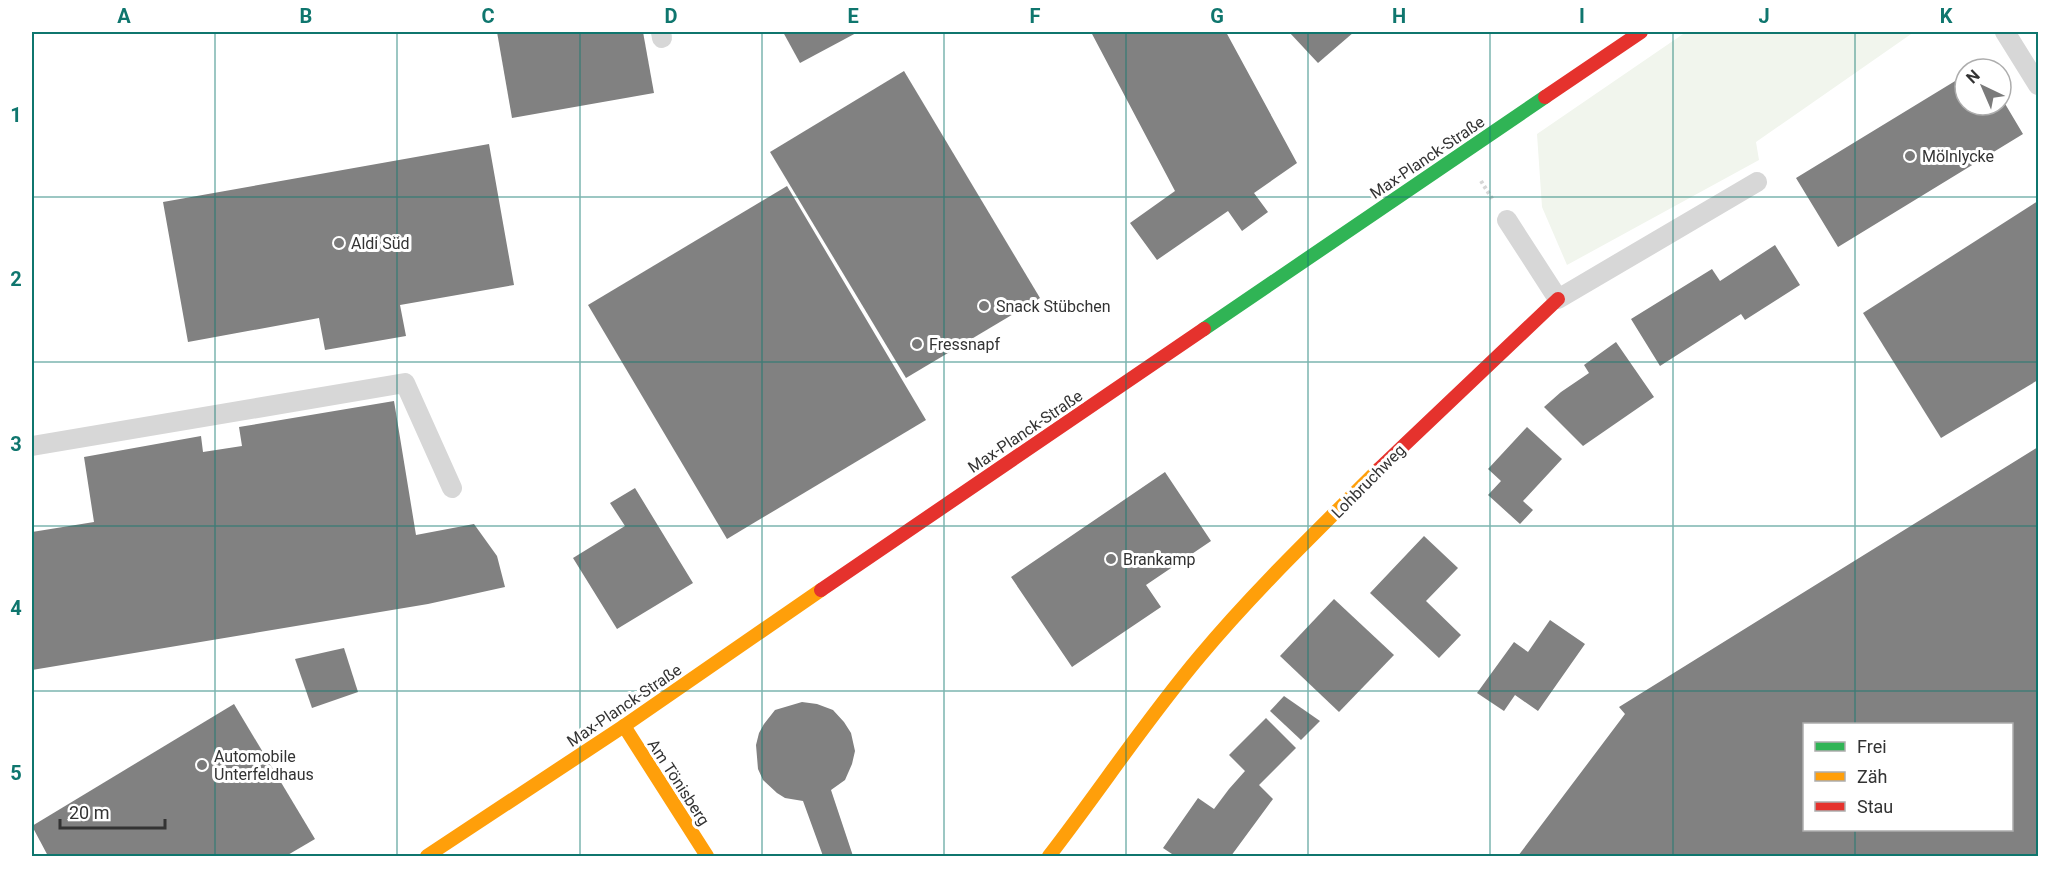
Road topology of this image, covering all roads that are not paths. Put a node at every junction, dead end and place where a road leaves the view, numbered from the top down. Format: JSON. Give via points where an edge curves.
{"nodes":[{"id":1,"x":1641,"y":32,"type":"edge"},
{"id":2,"x":2005,"y":32,"type":"edge"},
{"id":3,"x":2038,"y":85,"type":"edge"},
{"id":4,"x":1757,"y":182,"type":"dead end"},
{"id":5,"x":1507,"y":220,"type":"road end"},
{"id":6,"x":1558,"y":299,"type":"junction"},
{"id":7,"x":32,"y":446,"type":"edge"},
{"id":8,"x":452,"y":488,"type":"dead end"},
{"id":9,"x":624,"y":726,"type":"junction"},
{"id":10,"x":427,"y":856,"type":"edge"},
{"id":11,"x":707,"y":856,"type":"edge"},
{"id":12,"x":1049,"y":856,"type":"edge"}],
"edges":[{"from":1,"to":9,"type":"street","name":"Max-Planck-Straße"},
{"from":2,"to":3,"type":"lane"},
{"from":4,"to":6,"type":"lane","name":"Lohbruchweg"},
{"from":5,"to":6,"type":"lane"},
{"from":6,"to":12,"type":"street","name":"Lohbruchweg","via":[[1485,365],[1256,592],[1155,713]]},
{"from":7,"to":8,"type":"lane","via":[[405,383]]},
{"from":9,"to":10,"type":"street","name":"Max-Planck-Straße"},
{"from":9,"to":11,"type":"street","name":"Am Tönisberg"}]}
